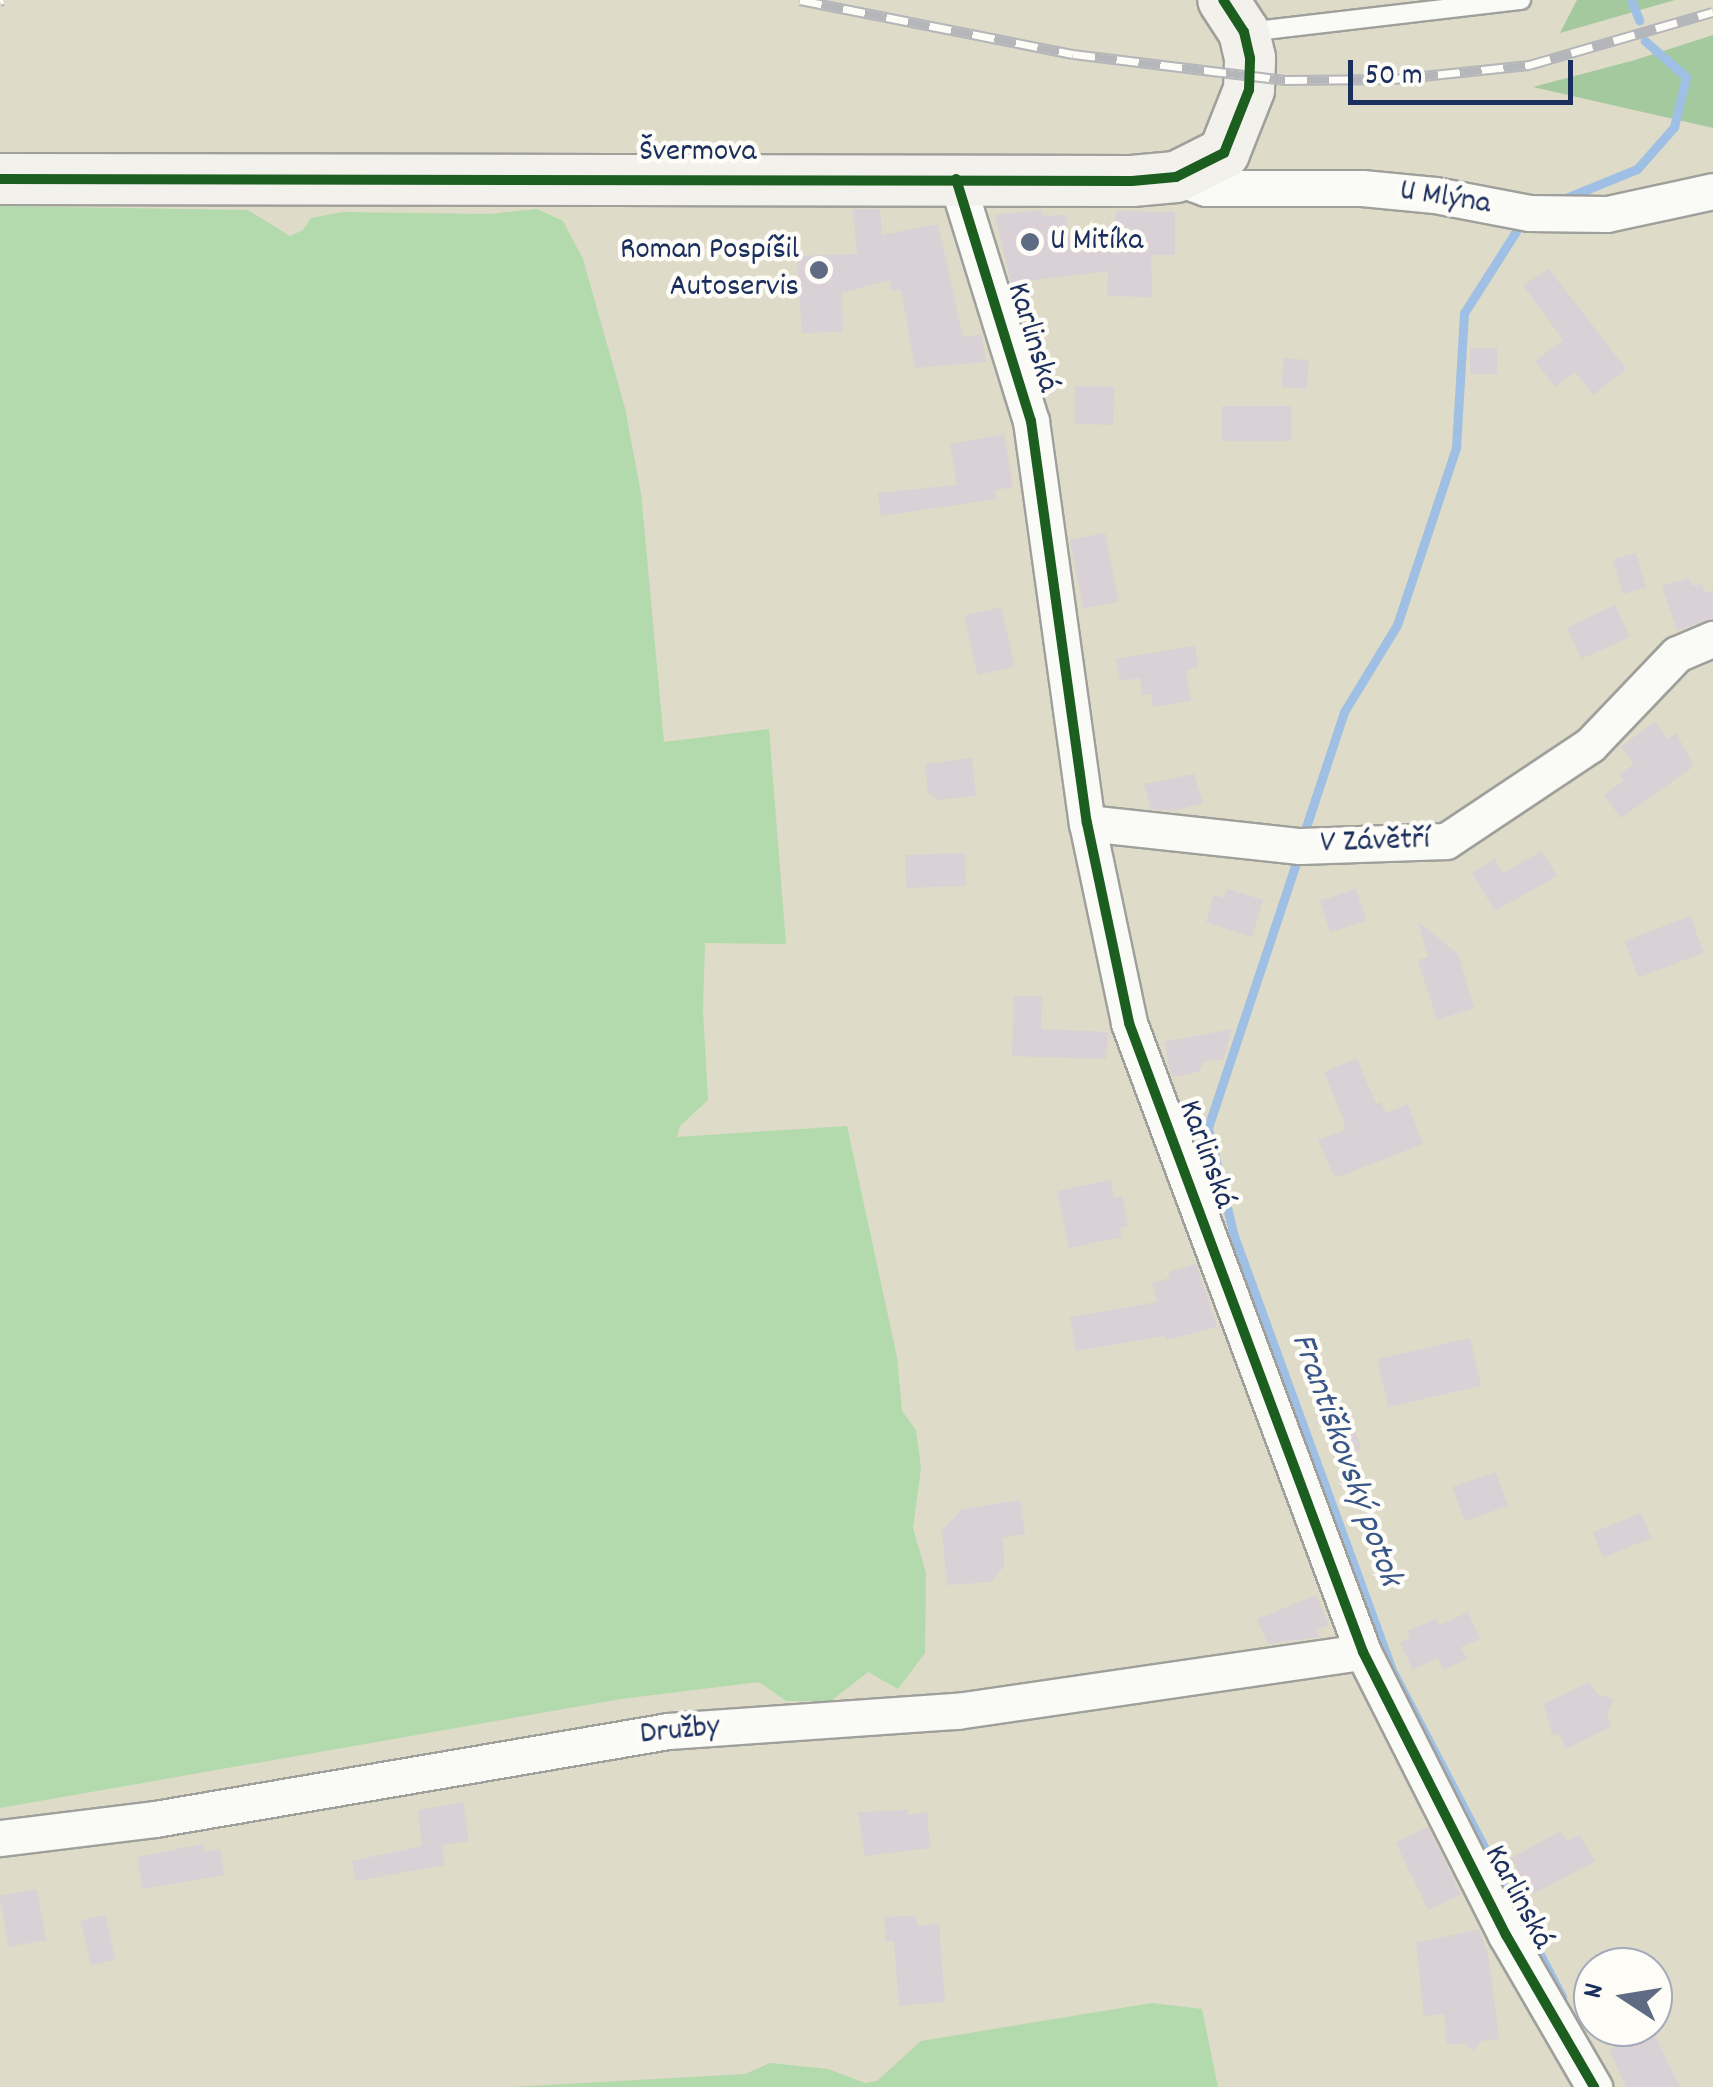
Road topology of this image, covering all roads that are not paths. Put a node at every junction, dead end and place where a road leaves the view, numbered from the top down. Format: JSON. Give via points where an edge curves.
{"nodes":[{"id":1,"x":1521,"y":0,"type":"edge"},
{"id":2,"x":1233,"y":16,"type":"edge"},
{"id":3,"x":1176,"y":177,"type":"junction"},
{"id":4,"x":0,"y":179,"type":"edge"},
{"id":5,"x":956,"y":180,"type":"junction"},
{"id":6,"x":1713,"y":192,"type":"edge"},
{"id":7,"x":1713,"y":639,"type":"edge"},
{"id":8,"x":1087,"y":823,"type":"junction"},
{"id":9,"x":1363,"y":1652,"type":"junction"},
{"id":10,"x":0,"y":1838,"type":"edge"},
{"id":11,"x":1594,"y":2087,"type":"edge"}],
"edges":[{"from":1,"to":2,"type":"lane"},
{"from":2,"to":3,"type":"street","name":"Švermova","via":[[1250,58],[1249,90],[1224,153]]},
{"from":3,"to":5,"type":"street","name":"Švermova"},
{"from":3,"to":6,"type":"street","name":"U Mlýna","via":[[1206,188],[1362,188],[1528,212],[1607,214]]},
{"from":4,"to":5,"type":"street","name":"Švermova"},
{"from":5,"to":8,"type":"street","name":"Karlinská","via":[[1031,421]]},
{"from":7,"to":8,"type":"street","name":"V Závětří","via":[[1676,654],[1590,745],[1446,841],[1300,846]]},
{"from":8,"to":9,"type":"street","name":"Karlinská","via":[[1129,1023]]},
{"from":9,"to":10,"type":"street","name":"Družby","via":[[957,1711],[668,1730],[155,1820]]},
{"from":9,"to":11,"type":"street","name":"Karlinská","via":[[1506,1935]]}]}
